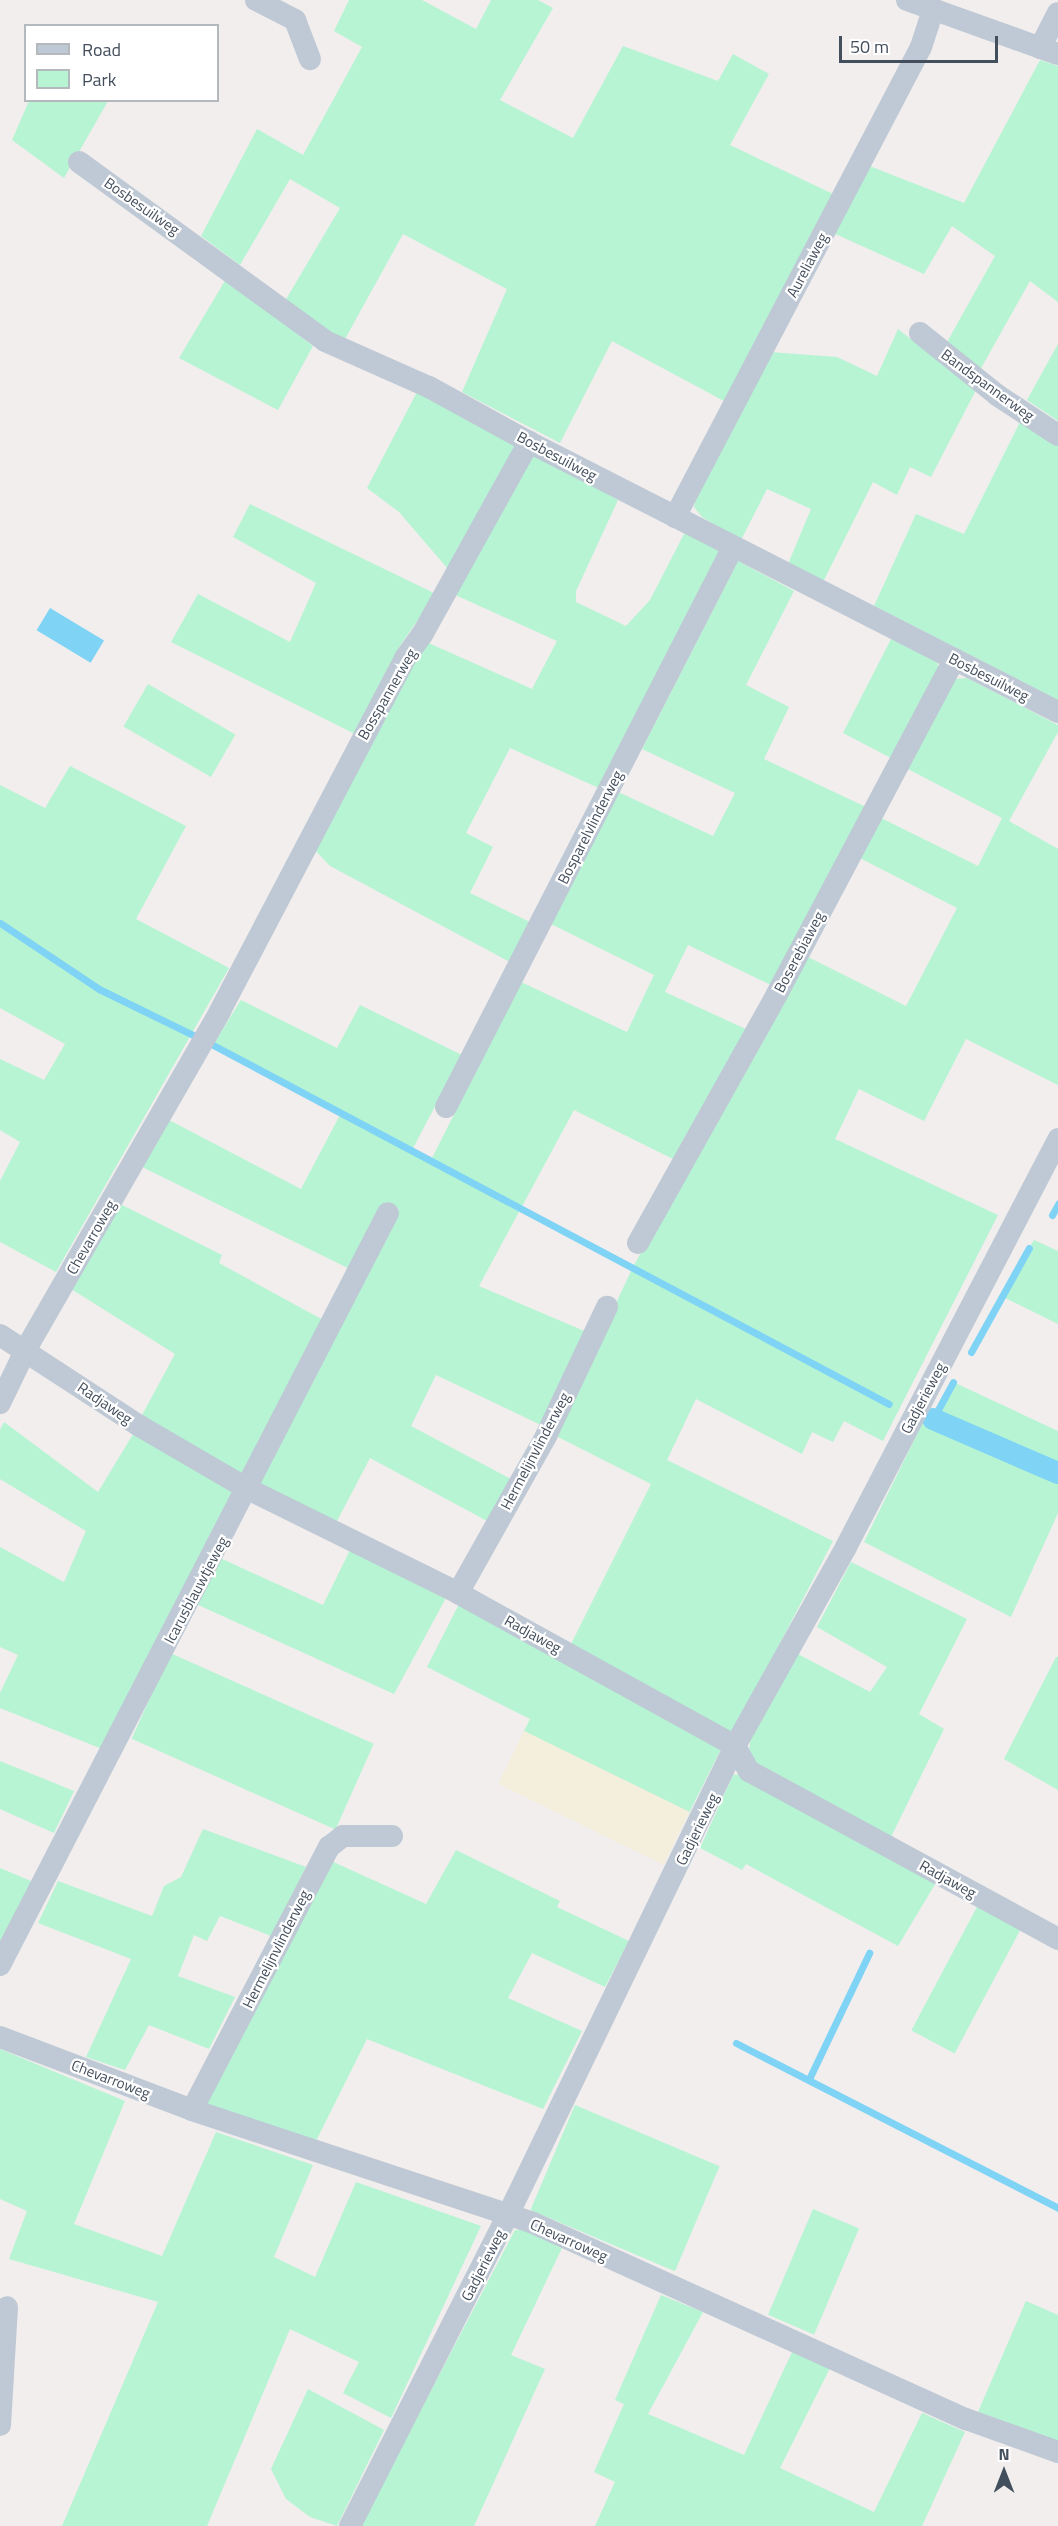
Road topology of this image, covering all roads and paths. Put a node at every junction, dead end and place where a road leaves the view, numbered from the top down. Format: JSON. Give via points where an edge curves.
{"nodes":[{"id":1,"x":256,"y":0,"type":"edge"},
{"id":2,"x":907,"y":0,"type":"edge"},
{"id":3,"x":933,"y":9,"type":"junction"},
{"id":4,"x":1058,"y":13,"type":"edge"},
{"id":5,"x":1049,"y":51,"type":"edge"},
{"id":6,"x":310,"y":59,"type":"dead end"},
{"id":7,"x":79,"y":162,"type":"dead end"},
{"id":8,"x":920,"y":333,"type":"dead end"},
{"id":9,"x":1058,"y":435,"type":"edge"},
{"id":10,"x":529,"y":442,"type":"junction"},
{"id":11,"x":675,"y":517,"type":"junction"},
{"id":12,"x":733,"y":548,"type":"junction"},
{"id":13,"x":954,"y":659,"type":"junction"},
{"id":14,"x":1058,"y":712,"type":"edge"},
{"id":15,"x":185,"y":1072,"type":"joint"},
{"id":16,"x":446,"y":1107,"type":"dead end"},
{"id":17,"x":1058,"y":1139,"type":"edge"},
{"id":18,"x":388,"y":1213,"type":"dead end"},
{"id":19,"x":638,"y":1243,"type":"dead end"},
{"id":20,"x":607,"y":1307,"type":"dead end"},
{"id":21,"x":0,"y":1335,"type":"edge"},
{"id":22,"x":26,"y":1349,"type":"junction"},
{"id":23,"x":0,"y":1403,"type":"edge"},
{"id":24,"x":248,"y":1489,"type":"junction"},
{"id":25,"x":458,"y":1593,"type":"junction"},
{"id":26,"x":735,"y":1746,"type":"junction"},
{"id":27,"x":392,"y":1836,"type":"dead end"},
{"id":28,"x":1058,"y":1939,"type":"edge"},
{"id":29,"x":0,"y":1965,"type":"edge"},
{"id":30,"x":0,"y":2037,"type":"edge"},
{"id":31,"x":192,"y":2110,"type":"junction"},
{"id":32,"x":507,"y":2217,"type":"junction"},
{"id":33,"x":7,"y":2307,"type":"dead end"},
{"id":34,"x":0,"y":2424,"type":"edge"},
{"id":35,"x":1058,"y":2452,"type":"edge"},
{"id":36,"x":350,"y":2526,"type":"edge"}],
"edges":[{"from":1,"to":6,"type":"street","via":[[295,20]]},
{"from":2,"to":3,"type":"street"},
{"from":3,"to":5,"type":"street"},
{"from":3,"to":11,"type":"street","name":"Aureliaweg","via":[[921,47]]},
{"from":4,"to":5,"type":"street"},
{"from":7,"to":10,"type":"street","name":"Bosbesuilweg","via":[[325,341],[429,387]]},
{"from":8,"to":9,"type":"street","name":"Bandspannerweg","via":[[997,395]]},
{"from":10,"to":11,"type":"street","name":"Bosbesuilweg"},
{"from":10,"to":15,"type":"street","name":"Bosspannerweg","via":[[422,635],[405,658]]},
{"from":11,"to":12,"type":"street","name":"Bosbesuilweg"},
{"from":12,"to":13,"type":"street","name":"Bosbesuilweg"},
{"from":12,"to":16,"type":"street","name":"Bosparelvlinderweg"},
{"from":13,"to":14,"type":"street","name":"Bosbesuilweg"},
{"from":13,"to":19,"type":"street","name":"Boserebiaweg","via":[[777,994]]},
{"from":15,"to":22,"type":"street","name":"Chevarroweg"},
{"from":17,"to":26,"type":"street","name":"Gadjerieweg","via":[[846,1547]]},
{"from":18,"to":24,"type":"street","name":"Icarusblauwtjeweg"},
{"from":20,"to":25,"type":"street","name":"Hermelijnvlinderweg","via":[[546,1436]]},
{"from":21,"to":22,"type":"street","name":"Radjaweg"},
{"from":22,"to":23,"type":"street","name":"Chevarroweg"},
{"from":22,"to":24,"type":"street","name":"Radjaweg","via":[[138,1425]]},
{"from":24,"to":25,"type":"street","name":"Radjaweg"},
{"from":24,"to":29,"type":"street","name":"Icarusblauwtjeweg"},
{"from":25,"to":26,"type":"street","name":"Radjaweg"},
{"from":26,"to":28,"type":"street","name":"Radjaweg","via":[[749,1771]]},
{"from":26,"to":32,"type":"street","name":"Gadjerieweg"},
{"from":27,"to":31,"type":"street","name":"Hermelijnvlinderweg","via":[[344,1836],[329,1847]]},
{"from":30,"to":31,"type":"street","name":"Chevarroweg"},
{"from":31,"to":32,"type":"street","name":"Chevarroweg"},
{"from":32,"to":35,"type":"street","name":"Chevarroweg","via":[[531,2222],[966,2419]]},
{"from":32,"to":36,"type":"street","name":"Gadjerieweg"},
{"from":33,"to":34,"type":"street"}]}
